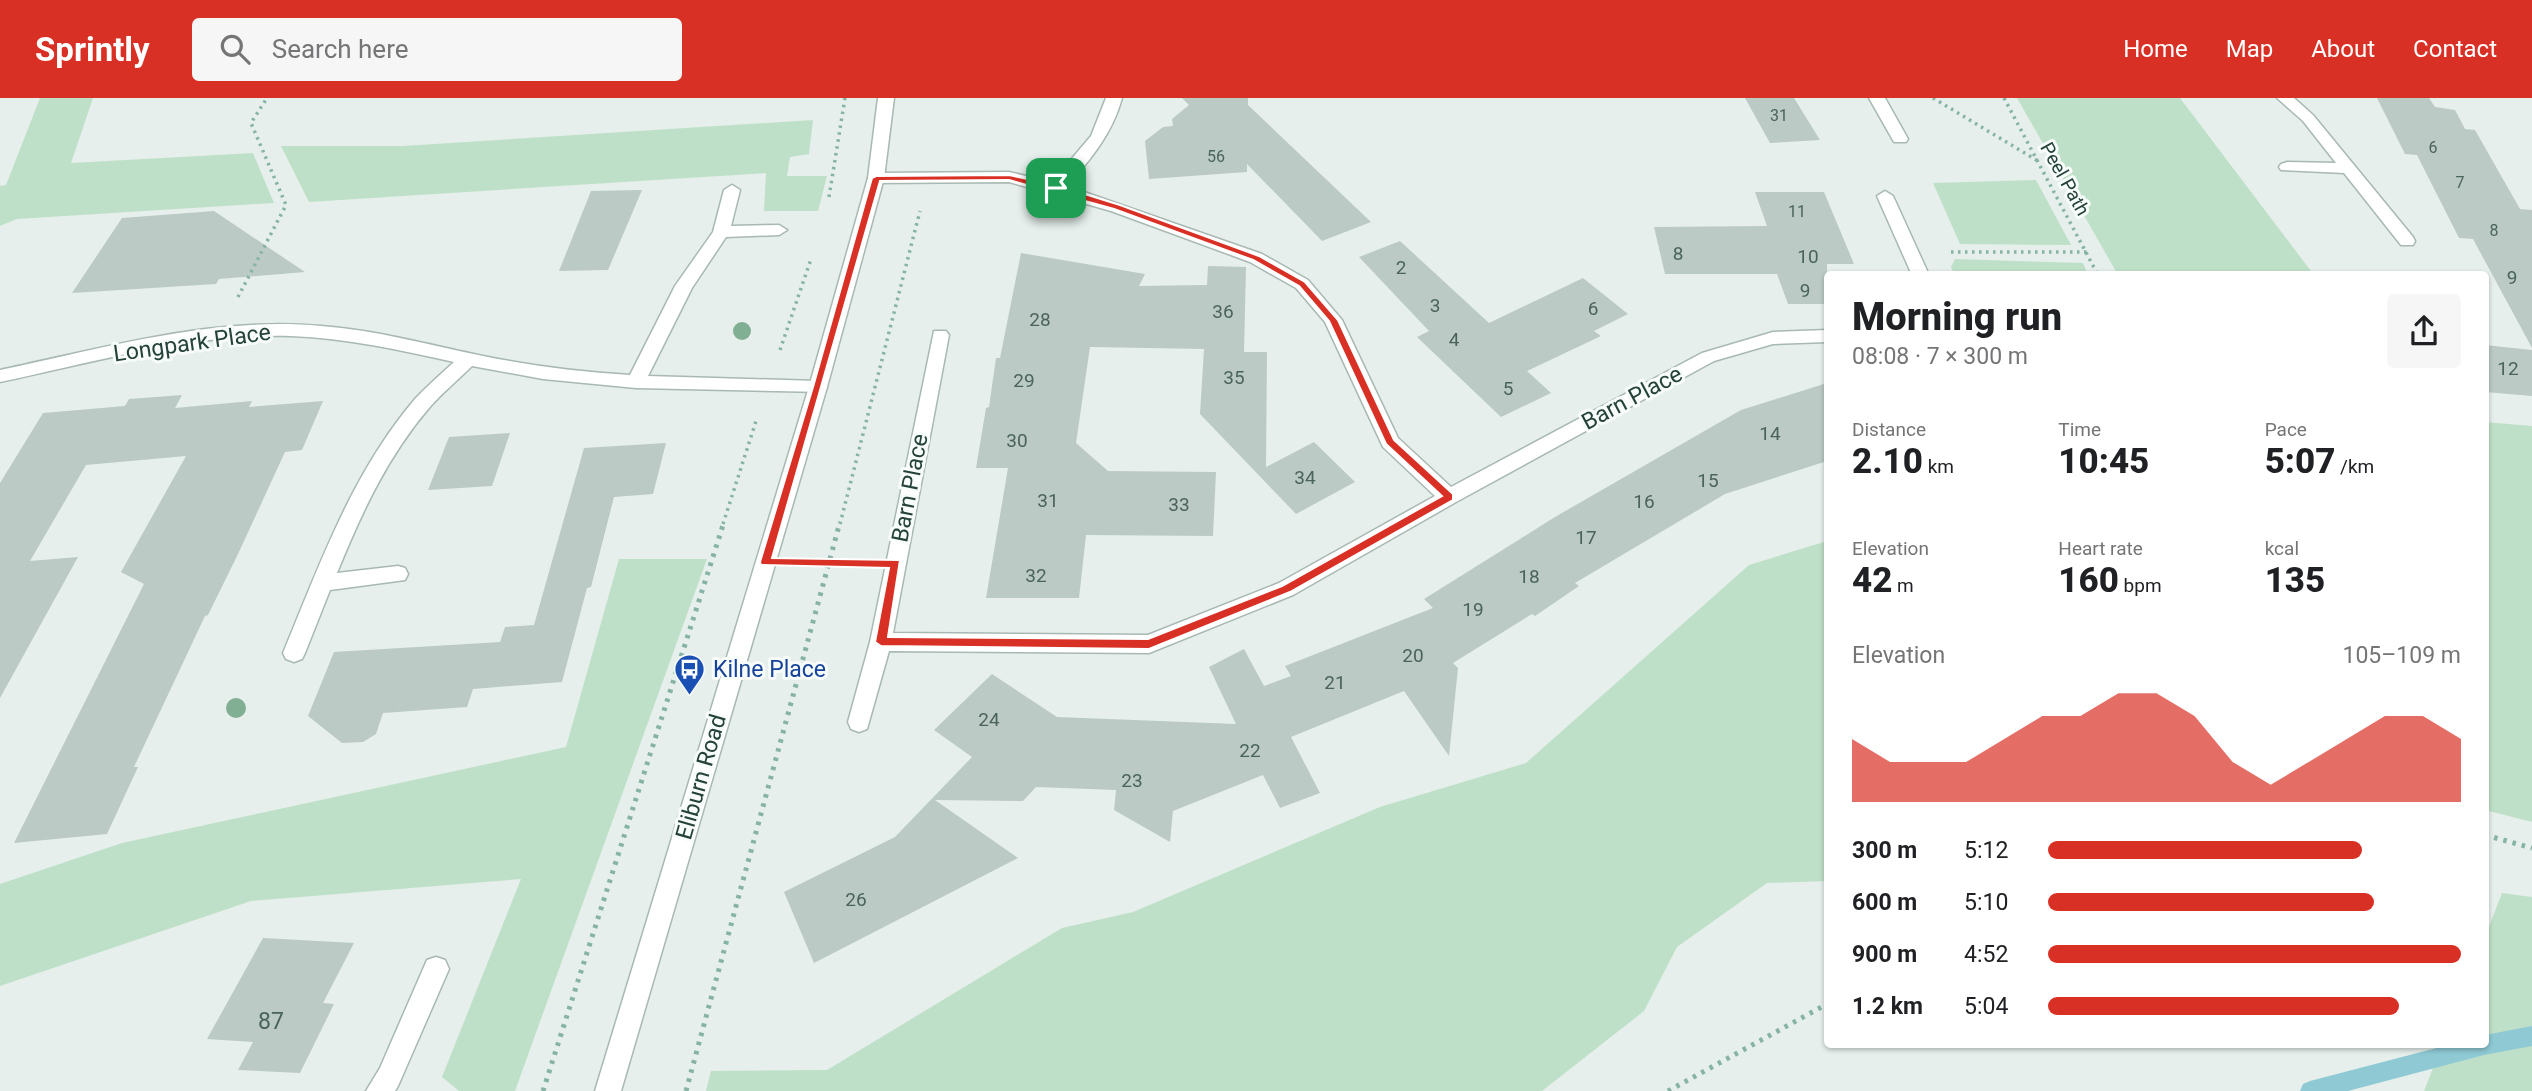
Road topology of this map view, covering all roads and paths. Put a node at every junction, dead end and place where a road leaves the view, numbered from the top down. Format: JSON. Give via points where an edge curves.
{"nodes":[{"id":1,"x":267,"y":98,"type":"edge"},
{"id":2,"x":845,"y":98,"type":"edge"},
{"id":3,"x":886,"y":98,"type":"edge"},
{"id":4,"x":1115,"y":98,"type":"edge"},
{"id":5,"x":1877,"y":98,"type":"edge"},
{"id":6,"x":1933,"y":98,"type":"edge"},
{"id":7,"x":2004,"y":98,"type":"edge"},
{"id":8,"x":2285,"y":98,"type":"edge"},
{"id":9,"x":1900,"y":139,"type":"dead end"},
{"id":10,"x":2039,"y":162,"type":"junction"},
{"id":11,"x":2287,"y":167,"type":"dead end"},
{"id":12,"x":2350,"y":168,"type":"junction"},
{"id":13,"x":928,"y":177,"type":"junction"},
{"id":14,"x":876,"y":178,"type":"junction"},
{"id":15,"x":1056,"y":188,"type":"junction"},
{"id":16,"x":732,"y":190,"type":"dead end"},
{"id":17,"x":1885,"y":196,"type":"dead end"},
{"id":18,"x":828,"y":204,"type":"dead end"},
{"id":19,"x":779,"y":230,"type":"dead end"},
{"id":20,"x":721,"y":232,"type":"junction"},
{"id":21,"x":2407,"y":241,"type":"dead end"},
{"id":22,"x":2089,"y":252,"type":"junction"},
{"id":23,"x":1948,"y":253,"type":"dead end"},
{"id":24,"x":812,"y":256,"type":"dead end"},
{"id":25,"x":1919,"y":271,"type":"edge"},
{"id":26,"x":2096,"y":271,"type":"edge"},
{"id":27,"x":218,"y":335,"type":"junction"},
{"id":28,"x":940,"y":335,"type":"dead end"},
{"id":29,"x":1824,"y":335,"type":"edge"},
{"id":30,"x":467,"y":360,"type":"junction"},
{"id":31,"x":0,"y":376,"type":"edge"},
{"id":32,"x":636,"y":382,"type":"junction"},
{"id":33,"x":768,"y":386,"type":"junction"},
{"id":34,"x":818,"y":387,"type":"junction"},
{"id":35,"x":1449,"y":497,"type":"junction"},
{"id":36,"x":765,"y":562,"type":"junction"},
{"id":37,"x":896,"y":563,"type":"junction"},
{"id":38,"x":829,"y":565,"type":"junction"},
{"id":39,"x":398,"y":574,"type":"dead end"},
{"id":40,"x":324,"y":583,"type":"junction"},
{"id":41,"x":881,"y":642,"type":"junction"},
{"id":42,"x":294,"y":653,"type":"dead end"},
{"id":43,"x":859,"y":722,"type":"dead end"},
{"id":44,"x":2489,"y":836,"type":"edge"},
{"id":45,"x":2532,"y":848,"type":"edge"},
{"id":46,"x":436,"y":969,"type":"dead end"},
{"id":47,"x":1824,"y":1006,"type":"edge"},
{"id":48,"x":379,"y":1091,"type":"edge"},
{"id":49,"x":543,"y":1091,"type":"edge"},
{"id":50,"x":608,"y":1091,"type":"edge"},
{"id":51,"x":686,"y":1091,"type":"edge"},
{"id":52,"x":1668,"y":1091,"type":"edge"}],
"edges":[{"from":1,"to":27,"type":"path","via":[[251,123],[286,205]]},
{"from":2,"to":18,"type":"path"},
{"from":3,"to":14,"type":"street","name":"Eliburn Road"},
{"from":4,"to":15,"type":"street","via":[[1110,120],[1095,146]]},
{"from":5,"to":9,"type":"street"},
{"from":6,"to":10,"type":"path"},
{"from":7,"to":10,"type":"path","name":"Peel Path"},
{"from":8,"to":12,"type":"street"},
{"from":10,"to":22,"type":"path","name":"Peel Path"},
{"from":11,"to":12,"type":"street"},
{"from":12,"to":21,"type":"street"},
{"from":13,"to":14,"type":"street"},
{"from":13,"to":15,"type":"street","via":[[1009,177]]},
{"from":13,"to":38,"type":"path"},
{"from":14,"to":34,"type":"street","name":"Eliburn Road"},
{"from":15,"to":35,"type":"street","via":[[1256,258],[1302,284],[1333,320],[1390,442]]},
{"from":16,"to":20,"type":"street"},
{"from":17,"to":25,"type":"street"},
{"from":19,"to":20,"type":"street"},
{"from":20,"to":32,"type":"street","via":[[684,286]]},
{"from":22,"to":23,"type":"path"},
{"from":22,"to":26,"type":"path","name":"Peel Path"},
{"from":24,"to":33,"type":"path"},
{"from":27,"to":30,"type":"street","name":"Longpark Place","via":[[287,330],[362,335]]},
{"from":27,"to":31,"type":"street","name":"Longpark Place"},
{"from":28,"to":37,"type":"street","name":"Barn Place"},
{"from":29,"to":35,"type":"street","name":"Barn Place","via":[[1773,338],[1708,357]]},
{"from":30,"to":32,"type":"street","name":"Longpark Place"},
{"from":30,"to":40,"type":"street","via":[[423,402],[384,454],[355,505]]},
{"from":32,"to":33,"type":"street","name":"Longpark Place"},
{"from":33,"to":34,"type":"street","name":"Longpark Place"},
{"from":33,"to":49,"type":"path"},
{"from":34,"to":36,"type":"street","name":"Eliburn Road"},
{"from":35,"to":41,"type":"street","name":"Barn Place","via":[[1286,589],[1149,644]]},
{"from":36,"to":38,"type":"path"},
{"from":36,"to":50,"type":"street","name":"Eliburn Road"},
{"from":37,"to":38,"type":"path"},
{"from":37,"to":41,"type":"street","name":"Barn Place"},
{"from":38,"to":51,"type":"path"},
{"from":39,"to":40,"type":"street"},
{"from":40,"to":42,"type":"street"},
{"from":41,"to":43,"type":"street","name":"Barn Place"},
{"from":44,"to":45,"type":"path"},
{"from":46,"to":48,"type":"street"},
{"from":47,"to":52,"type":"path"}]}
